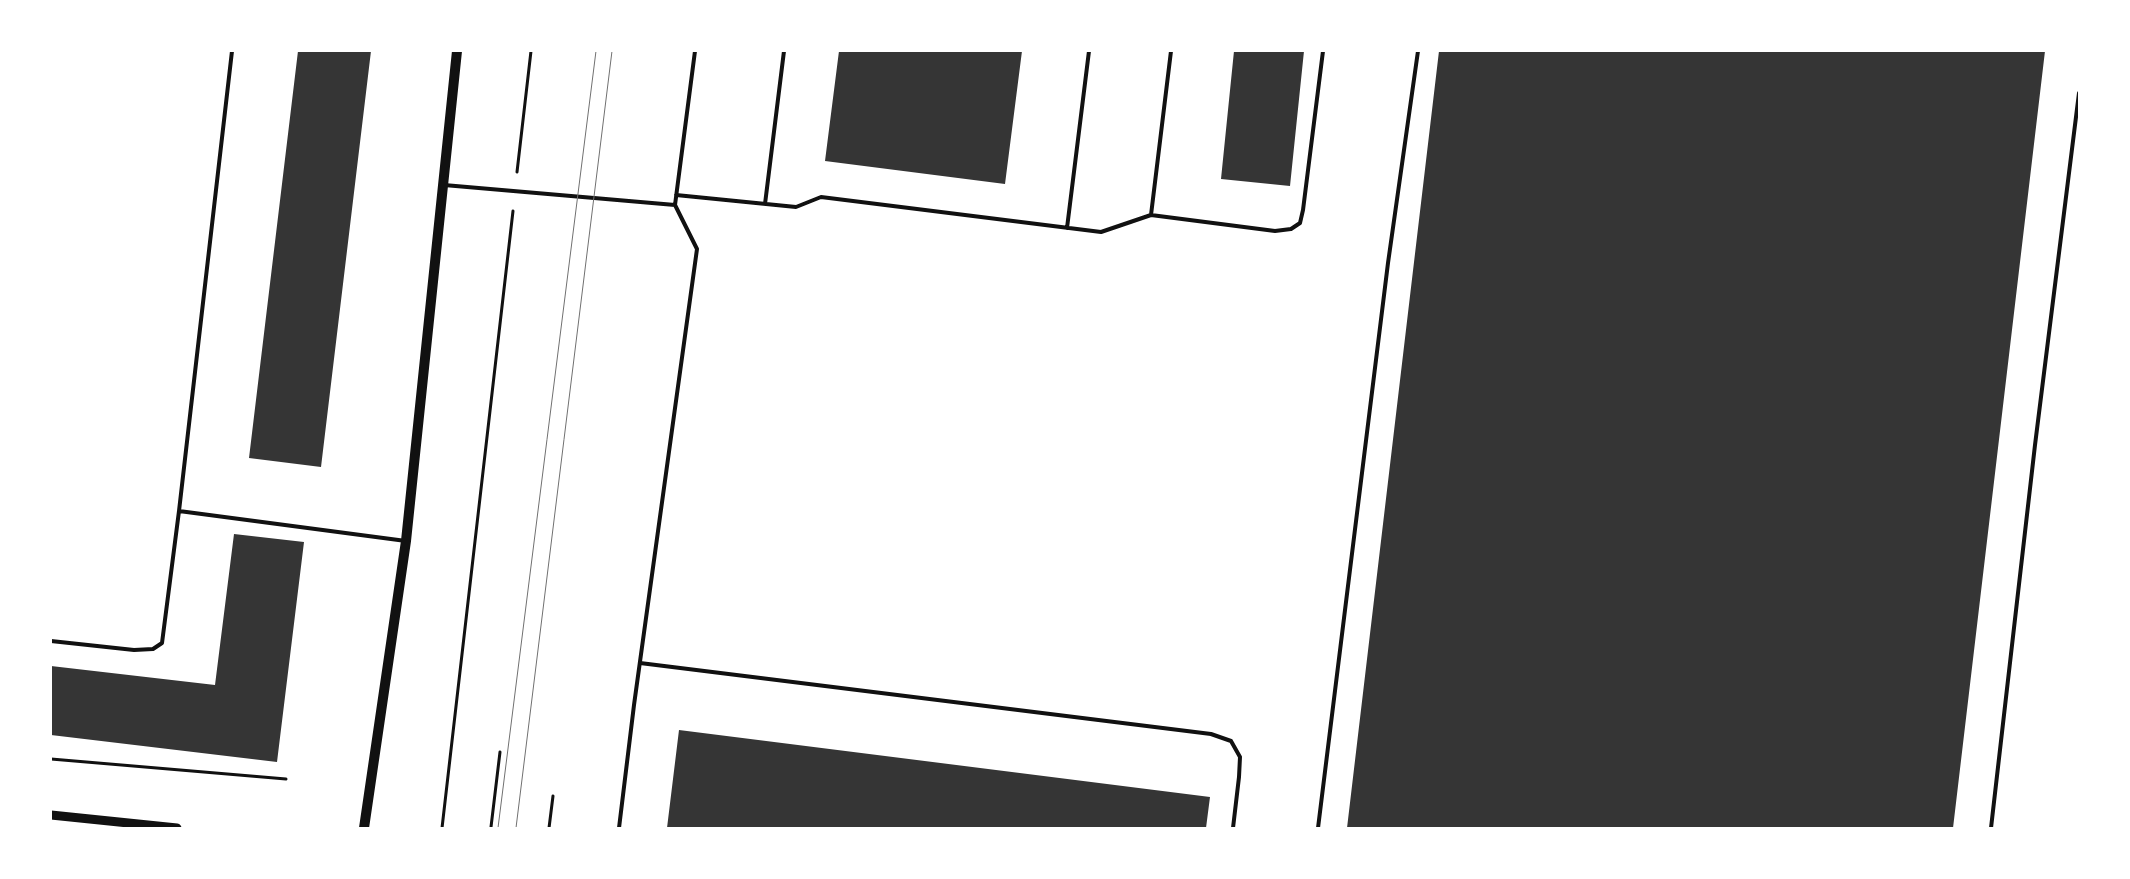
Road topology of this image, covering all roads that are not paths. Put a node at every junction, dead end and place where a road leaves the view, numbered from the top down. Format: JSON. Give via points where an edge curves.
{"nodes":[{"id":1,"x":232,"y":51,"type":"edge"},
{"id":2,"x":457,"y":51,"type":"edge"},
{"id":3,"x":695,"y":51,"type":"edge"},
{"id":4,"x":784,"y":51,"type":"edge"},
{"id":5,"x":1090,"y":51,"type":"edge"},
{"id":6,"x":1171,"y":51,"type":"edge"},
{"id":7,"x":1322,"y":51,"type":"edge"},
{"id":8,"x":1418,"y":51,"type":"edge"},
{"id":9,"x":2079,"y":93,"type":"edge"},
{"id":10,"x":444,"y":185,"type":"junction"},
{"id":11,"x":676,"y":195,"type":"junction"},
{"id":12,"x":675,"y":204,"type":"junction"},
{"id":13,"x":764,"y":204,"type":"junction"},
{"id":14,"x":1151,"y":215,"type":"junction"},
{"id":15,"x":1067,"y":228,"type":"junction"},
{"id":16,"x":179,"y":511,"type":"junction"},
{"id":17,"x":406,"y":541,"type":"junction"},
{"id":18,"x":51,"y":641,"type":"edge"},
{"id":19,"x":640,"y":663,"type":"junction"},
{"id":20,"x":51,"y":815,"type":"edge"},
{"id":21,"x":177,"y":828,"type":"edge"},
{"id":22,"x":364,"y":828,"type":"edge"},
{"id":23,"x":619,"y":828,"type":"edge"},
{"id":24,"x":1233,"y":828,"type":"edge"},
{"id":25,"x":1318,"y":828,"type":"edge"},
{"id":26,"x":1991,"y":828,"type":"edge"}],
"edges":[{"from":1,"to":16,"type":"lane"},
{"from":2,"to":10,"type":"main road"},
{"from":3,"to":11,"type":"lane"},
{"from":4,"to":13,"type":"lane"},
{"from":5,"to":15,"type":"lane"},
{"from":6,"to":14,"type":"lane"},
{"from":7,"to":14,"type":"lane","via":[[1300,223],[1291,229],[1275,231]]},
{"from":8,"to":25,"type":"lane","via":[[1388,263]]},
{"from":9,"to":26,"type":"lane"},
{"from":10,"to":12,"type":"lane"},
{"from":10,"to":17,"type":"main road"},
{"from":11,"to":12,"type":"lane"},
{"from":11,"to":13,"type":"lane"},
{"from":12,"to":19,"type":"lane","via":[[697,250]]},
{"from":13,"to":15,"type":"lane","via":[[796,207],[821,197]]},
{"from":14,"to":15,"type":"lane","via":[[1101,232]]},
{"from":16,"to":17,"type":"lane"},
{"from":16,"to":18,"type":"lane","via":[[162,643],[153,649],[134,650]]},
{"from":17,"to":22,"type":"main road"},
{"from":19,"to":23,"type":"lane"},
{"from":19,"to":24,"type":"lane","via":[[1211,734],[1231,741],[1240,757]]},
{"from":20,"to":21,"type":"street"}]}
